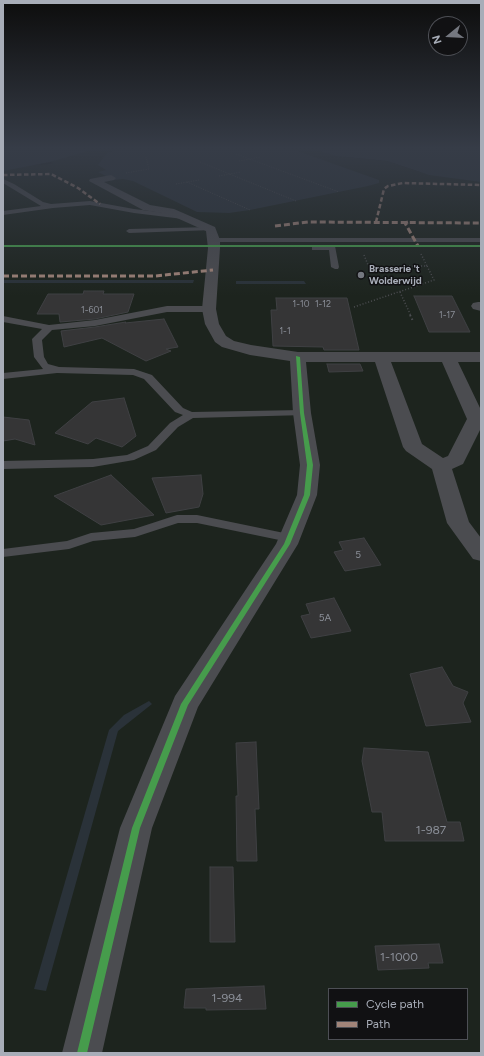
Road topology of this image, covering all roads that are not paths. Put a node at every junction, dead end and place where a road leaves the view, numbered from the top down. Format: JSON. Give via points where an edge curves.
{"nodes":[{"id":1,"x":31,"y":197,"type":"edge"},
{"id":2,"x":127,"y":197,"type":"edge"},
{"id":3,"x":53,"y":206,"type":"junction"},
{"id":4,"x":3,"y":213,"type":"edge"},
{"id":5,"x":183,"y":217,"type":"junction"},
{"id":6,"x":129,"y":231,"type":"dead end"},
{"id":7,"x":213,"y":239,"type":"junction"},
{"id":8,"x":481,"y":240,"type":"edge"},
{"id":9,"x":335,"y":267,"type":"dead end"},
{"id":10,"x":209,"y":308,"type":"junction"},
{"id":11,"x":3,"y":319,"type":"edge"},
{"id":12,"x":50,"y":328,"type":"junction"},
{"id":13,"x":448,"y":356,"type":"junction"},
{"id":14,"x":298,"y":357,"type":"junction"},
{"id":15,"x":381,"y":357,"type":"junction"},
{"id":16,"x":481,"y":357,"type":"edge"},
{"id":17,"x":58,"y":370,"type":"junction"},
{"id":18,"x":3,"y":376,"type":"edge"},
{"id":19,"x":302,"y":413,"type":"junction"},
{"id":20,"x":191,"y":415,"type":"junction"},
{"id":21,"x":3,"y":465,"type":"edge"},
{"id":22,"x":441,"y":466,"type":"junction"},
{"id":23,"x":289,"y":538,"type":"junction"},
{"id":24,"x":3,"y":553,"type":"edge"},
{"id":25,"x":481,"y":554,"type":"edge"},
{"id":26,"x":82,"y":1053,"type":"edge"}],
"edges":[{"from":1,"to":3,"type":"lane","via":[[41,204]]},
{"from":2,"to":5,"type":"street","via":[[148,208],[170,211]]},
{"from":3,"to":4,"type":"lane"},
{"from":3,"to":5,"type":"lane","via":[[90,203]]},
{"from":5,"to":7,"type":"street"},
{"from":6,"to":7,"type":"lane"},
{"from":7,"to":8,"type":"lane"},
{"from":7,"to":9,"type":"lane","via":[[332,248]]},
{"from":7,"to":10,"type":"street"},
{"from":10,"to":12,"type":"lane","via":[[167,309],[95,323]]},
{"from":10,"to":14,"type":"street","via":[[212,324],[220,339],[228,344]]},
{"from":11,"to":12,"type":"lane"},
{"from":12,"to":17,"type":"lane","via":[[36,339],[37,349],[46,366]]},
{"from":13,"to":15,"type":"street"},
{"from":13,"to":16,"type":"street"},
{"from":13,"to":22,"type":"street","via":[[476,419],[456,460]]},
{"from":14,"to":15,"type":"street"},
{"from":14,"to":19,"type":"street"},
{"from":15,"to":22,"type":"street","via":[[413,447]]},
{"from":17,"to":18,"type":"lane"},
{"from":17,"to":20,"type":"lane","via":[[134,372],[148,377],[179,410]]},
{"from":19,"to":20,"type":"lane"},
{"from":19,"to":23,"type":"street","via":[[310,465],[306,495]]},
{"from":20,"to":21,"type":"lane","via":[[174,425],[152,448],[130,458],[93,463]]},
{"from":22,"to":25,"type":"street","via":[[458,523]]},
{"from":23,"to":24,"type":"lane","via":[[196,519],[177,519],[135,533],[91,536],[69,545]]},
{"from":23,"to":26,"type":"street","via":[[186,704],[136,828]]}]}
